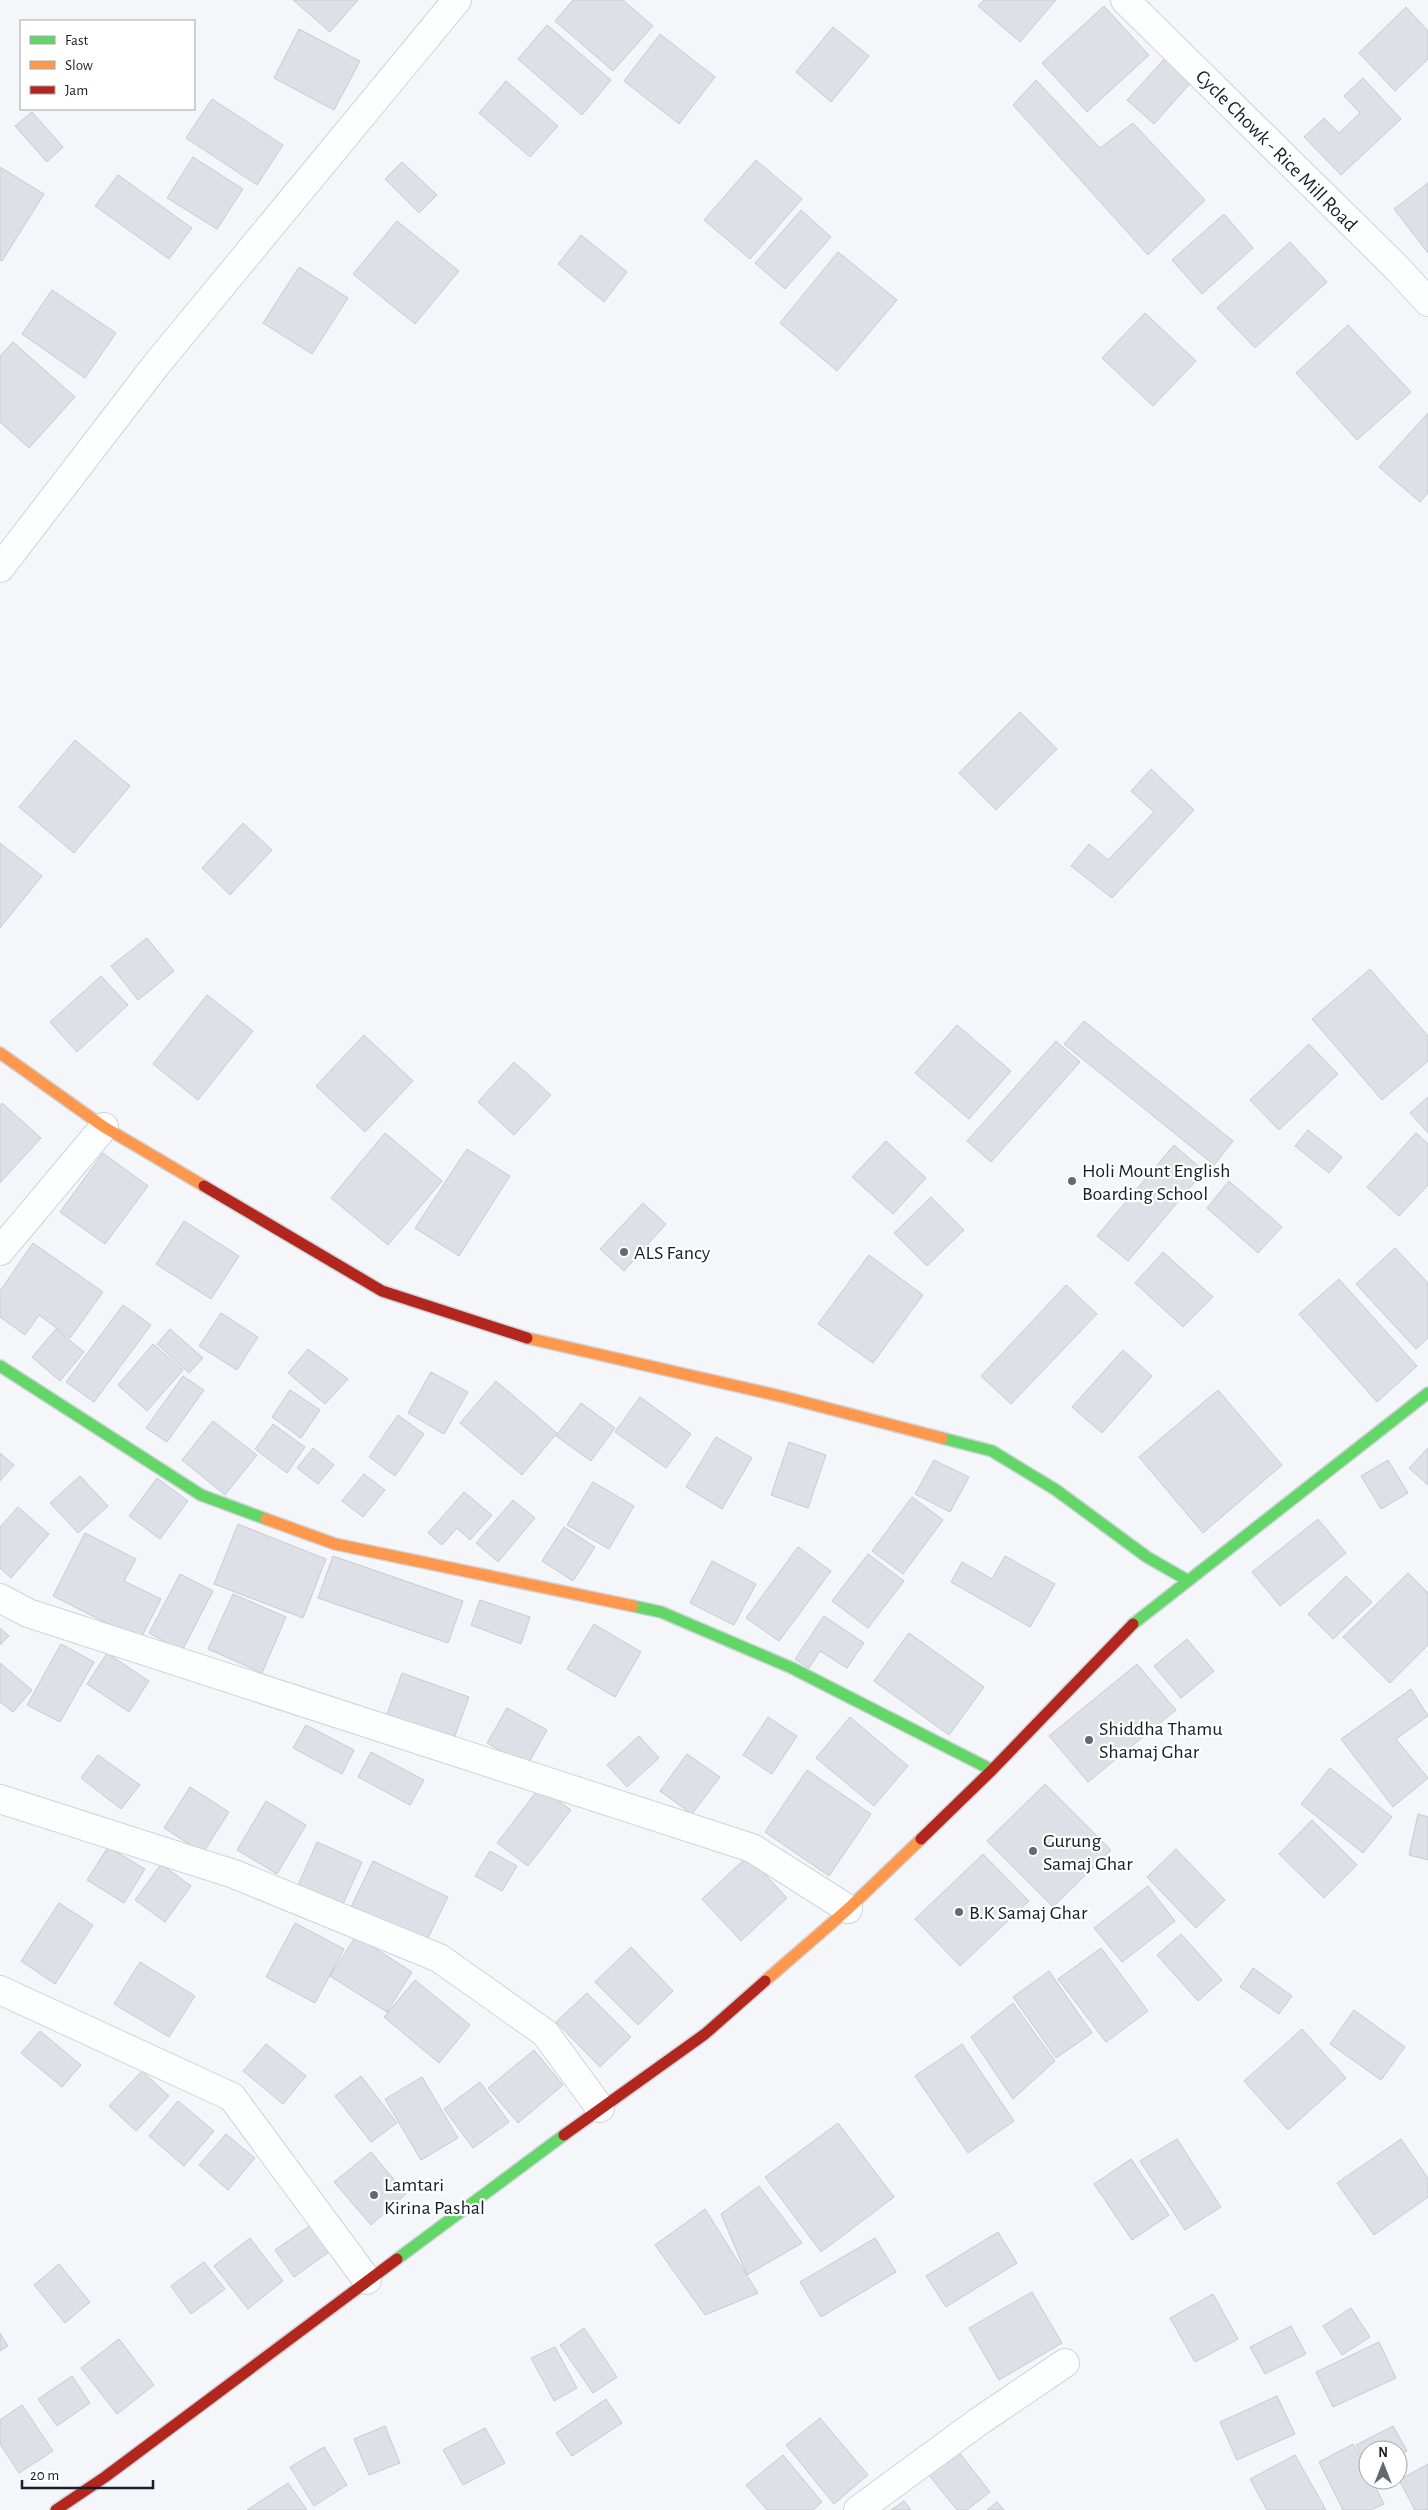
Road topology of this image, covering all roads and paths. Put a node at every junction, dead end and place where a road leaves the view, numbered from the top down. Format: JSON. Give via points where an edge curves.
{"nodes":[{"id":1,"x":457,"y":0,"type":"edge"},
{"id":2,"x":1125,"y":0,"type":"edge"},
{"id":3,"x":1428,"y":302,"type":"edge"},
{"id":4,"x":0,"y":568,"type":"edge"},
{"id":5,"x":0,"y":1053,"type":"edge"},
{"id":6,"x":104,"y":1127,"type":"junction"},
{"id":7,"x":0,"y":1251,"type":"edge"},
{"id":8,"x":0,"y":1366,"type":"edge"},
{"id":9,"x":1428,"y":1393,"type":"edge"},
{"id":10,"x":1187,"y":1580,"type":"junction"},
{"id":11,"x":0,"y":1598,"type":"edge"},
{"id":12,"x":992,"y":1770,"type":"junction"},
{"id":13,"x":0,"y":1799,"type":"edge"},
{"id":14,"x":848,"y":1909,"type":"junction"},
{"id":15,"x":0,"y":1990,"type":"edge"},
{"id":16,"x":600,"y":2108,"type":"junction"},
{"id":17,"x":367,"y":2280,"type":"junction"},
{"id":18,"x":1065,"y":2363,"type":"dead end"},
{"id":19,"x":56,"y":2510,"type":"edge"},
{"id":20,"x":858,"y":2510,"type":"edge"}],
"edges":[{"from":1,"to":4,"type":"street","via":[[156,365]]},
{"from":2,"to":3,"type":"street","name":"Cycle Chowk - Rice Mill Road"},
{"from":5,"to":6,"type":"street"},
{"from":6,"to":7,"type":"street"},
{"from":6,"to":10,"type":"street","via":[[382,1291],[514,1335],[784,1397],[992,1451],[1056,1490],[1147,1557]]},
{"from":8,"to":12,"type":"street","via":[[201,1495],[335,1544],[661,1612],[792,1668]]},
{"from":9,"to":10,"type":"street"},
{"from":10,"to":12,"type":"street","via":[[1140,1617]]},
{"from":11,"to":14,"type":"street","via":[[28,1613],[752,1848]]},
{"from":12,"to":14,"type":"street"},
{"from":13,"to":16,"type":"street","via":[[234,1874],[439,1958],[545,2033]]},
{"from":14,"to":16,"type":"street","via":[[705,2034]]},
{"from":15,"to":17,"type":"street","via":[[232,2097]]},
{"from":16,"to":17,"type":"street"},
{"from":17,"to":19,"type":"street","via":[[113,2472]]},
{"from":18,"to":20,"type":"street"}]}
